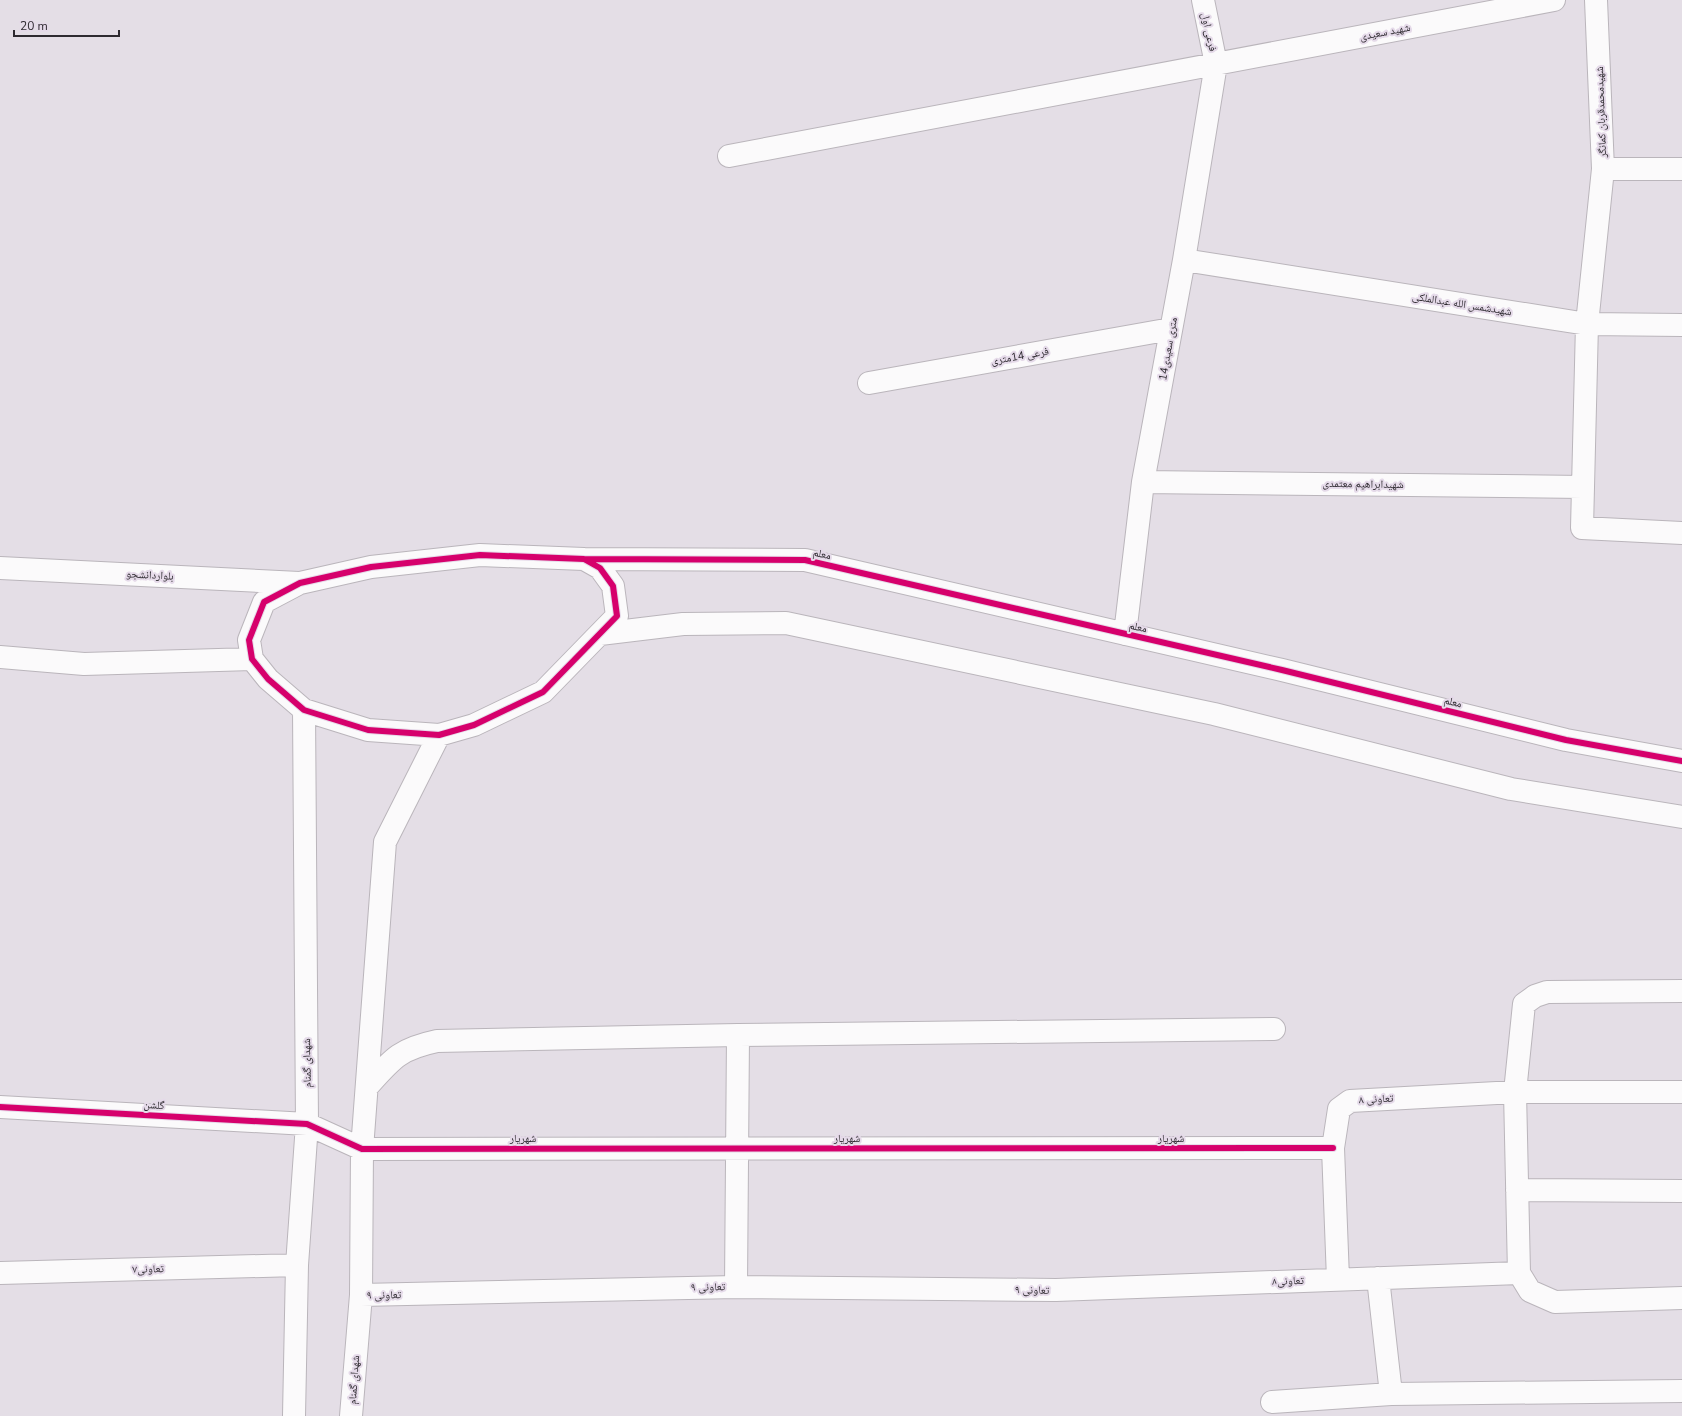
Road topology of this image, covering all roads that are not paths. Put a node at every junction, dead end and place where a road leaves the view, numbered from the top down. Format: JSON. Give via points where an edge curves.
{"nodes":[{"id":1,"x":1203,"y":0,"type":"edge"},
{"id":2,"x":1554,"y":0,"type":"edge"},
{"id":3,"x":1596,"y":0,"type":"edge"},
{"id":4,"x":1216,"y":64,"type":"junction"},
{"id":5,"x":729,"y":156,"type":"dead end"},
{"id":6,"x":1603,"y":169,"type":"junction"},
{"id":7,"x":1682,"y":169,"type":"edge"},
{"id":8,"x":1184,"y":260,"type":"junction"},
{"id":9,"x":1586,"y":324,"type":"junction"},
{"id":10,"x":1682,"y":325,"type":"edge"},
{"id":11,"x":1171,"y":329,"type":"junction"},
{"id":12,"x":869,"y":383,"type":"dead end"},
{"id":13,"x":1143,"y":482,"type":"junction"},
{"id":14,"x":1583,"y":487,"type":"junction"},
{"id":15,"x":1682,"y":532,"type":"edge"},
{"id":16,"x":584,"y":559,"type":"junction"},
{"id":17,"x":0,"y":568,"type":"edge"},
{"id":18,"x":300,"y":583,"type":"junction"},
{"id":19,"x":600,"y":634,"type":"junction"},
{"id":20,"x":1125,"y":634,"type":"junction"},
{"id":21,"x":0,"y":657,"type":"edge"},
{"id":22,"x":252,"y":659,"type":"junction"},
{"id":23,"x":304,"y":710,"type":"junction"},
{"id":24,"x":439,"y":735,"type":"junction"},
{"id":25,"x":1682,"y":761,"type":"edge"},
{"id":26,"x":1682,"y":817,"type":"edge"},
{"id":27,"x":1682,"y":991,"type":"edge"},
{"id":28,"x":1274,"y":1028,"type":"dead end"},
{"id":29,"x":738,"y":1035,"type":"junction"},
{"id":30,"x":367,"y":1086,"type":"junction"},
{"id":31,"x":1515,"y":1092,"type":"junction"},
{"id":32,"x":1682,"y":1092,"type":"edge"},
{"id":33,"x":0,"y":1106,"type":"edge"},
{"id":34,"x":307,"y":1124,"type":"junction"},
{"id":35,"x":738,"y":1148,"type":"junction"},
{"id":36,"x":1333,"y":1148,"type":"junction"},
{"id":37,"x":362,"y":1149,"type":"junction"},
{"id":38,"x":1517,"y":1190,"type":"junction"},
{"id":39,"x":1682,"y":1192,"type":"edge"},
{"id":40,"x":297,"y":1265,"type":"junction"},
{"id":41,"x":0,"y":1273,"type":"edge"},
{"id":42,"x":1519,"y":1273,"type":"junction"},
{"id":43,"x":1378,"y":1278,"type":"junction"},
{"id":44,"x":1338,"y":1280,"type":"junction"},
{"id":45,"x":736,"y":1287,"type":"junction"},
{"id":46,"x":1056,"y":1290,"type":"joint"},
{"id":47,"x":361,"y":1295,"type":"junction"},
{"id":48,"x":1682,"y":1298,"type":"edge"},
{"id":49,"x":1682,"y":1391,"type":"edge"},
{"id":50,"x":1391,"y":1394,"type":"junction"},
{"id":51,"x":1272,"y":1402,"type":"dead end"},
{"id":52,"x":294,"y":1416,"type":"edge"},
{"id":53,"x":351,"y":1416,"type":"edge"}],
"edges":[{"from":1,"to":4,"type":"street","name":"فرعی اول"},
{"from":2,"to":4,"type":"street","name":"شهید سعیدی"},
{"from":3,"to":6,"type":"street","name":"شهیدمحمدقربان کمانگر"},
{"from":4,"to":5,"type":"street","name":"شهید سعیدی"},
{"from":4,"to":8,"type":"street","name":"14متری سعیدی"},
{"from":6,"to":7,"type":"street","name":"شهیدمحمدقربان کمانگر"},
{"from":6,"to":9,"type":"street"},
{"from":8,"to":9,"type":"street","name":"شهیدشمس الله عبدالملکی"},
{"from":8,"to":11,"type":"street","name":"14متری سعیدی"},
{"from":9,"to":10,"type":"street"},
{"from":9,"to":14,"type":"street"},
{"from":11,"to":12,"type":"street","name":"فرعی 14متری"},
{"from":11,"to":13,"type":"street","name":"14متری سعیدی"},
{"from":13,"to":14,"type":"street","name":"شهیدابراهیم معتمدی"},
{"from":13,"to":20,"type":"street","name":"14متری سعیدی"},
{"from":14,"to":15,"type":"street","via":[[1582,528]]},
{"from":16,"to":18,"type":"street","name":"معلم","via":[[480,555],[371,567]]},
{"from":16,"to":19,"type":"street","via":[[600,568],[613,586],[617,616]]},
{"from":16,"to":20,"type":"street","name":"معلم","via":[[805,560]]},
{"from":17,"to":18,"type":"street","name":"بلواردانشجو"},
{"from":18,"to":22,"type":"street","via":[[264,602],[249,640]]},
{"from":19,"to":24,"type":"street","via":[[543,692],[474,726]]},
{"from":19,"to":26,"type":"street","via":[[683,624],[786,623],[1214,714],[1511,789]]},
{"from":20,"to":25,"type":"street","name":"معلم","via":[[1566,740]]},
{"from":21,"to":22,"type":"street","via":[[84,664]]},
{"from":22,"to":23,"type":"street","via":[[268,679]]},
{"from":23,"to":24,"type":"street","via":[[368,730]]},
{"from":23,"to":34,"type":"street","name":"شهدای گمنام"},
{"from":24,"to":30,"type":"street","name":"شهدای گمنام","via":[[385,842]]},
{"from":27,"to":31,"type":"street","via":[[1547,992],[1535,996],[1524,1004]]},
{"from":28,"to":29,"type":"street"},
{"from":29,"to":30,"type":"street","via":[[437,1041],[414,1046],[392,1059]]},
{"from":29,"to":35,"type":"street"},
{"from":30,"to":37,"type":"street","name":"شهدای گمنام"},
{"from":31,"to":32,"type":"street","name":"تعاونی ۸"},
{"from":31,"to":36,"type":"street","name":"تعاونی ۸","via":[[1350,1101],[1339,1109]]},
{"from":31,"to":38,"type":"street"},
{"from":33,"to":34,"type":"street","name":"گلشن"},
{"from":34,"to":37,"type":"street"},
{"from":34,"to":40,"type":"street","name":"شهدای گمنام"},
{"from":35,"to":36,"type":"street","name":"شهریار"},
{"from":35,"to":37,"type":"street","name":"شهریار"},
{"from":35,"to":45,"type":"street"},
{"from":36,"to":44,"type":"street","name":"تعاونی ۸"},
{"from":37,"to":47,"type":"street","name":"شهدای گمنام"},
{"from":38,"to":39,"type":"street"},
{"from":38,"to":42,"type":"street"},
{"from":40,"to":41,"type":"street","name":"تعاونی۷"},
{"from":40,"to":52,"type":"street","name":"شهدای گمنام"},
{"from":42,"to":43,"type":"street","name":"تعاونی۸"},
{"from":42,"to":48,"type":"street","via":[[1530,1292],[1555,1302]]},
{"from":43,"to":44,"type":"street","name":"تعاونی۸"},
{"from":43,"to":50,"type":"street"},
{"from":44,"to":46,"type":"street","name":"تعاونی۸"},
{"from":45,"to":46,"type":"street","name":"تعاونی ۹"},
{"from":45,"to":47,"type":"street","name":"تعاونی ۹"},
{"from":47,"to":53,"type":"street","name":"شهدای گمنام"},
{"from":49,"to":50,"type":"street"},
{"from":50,"to":51,"type":"street"}]}
